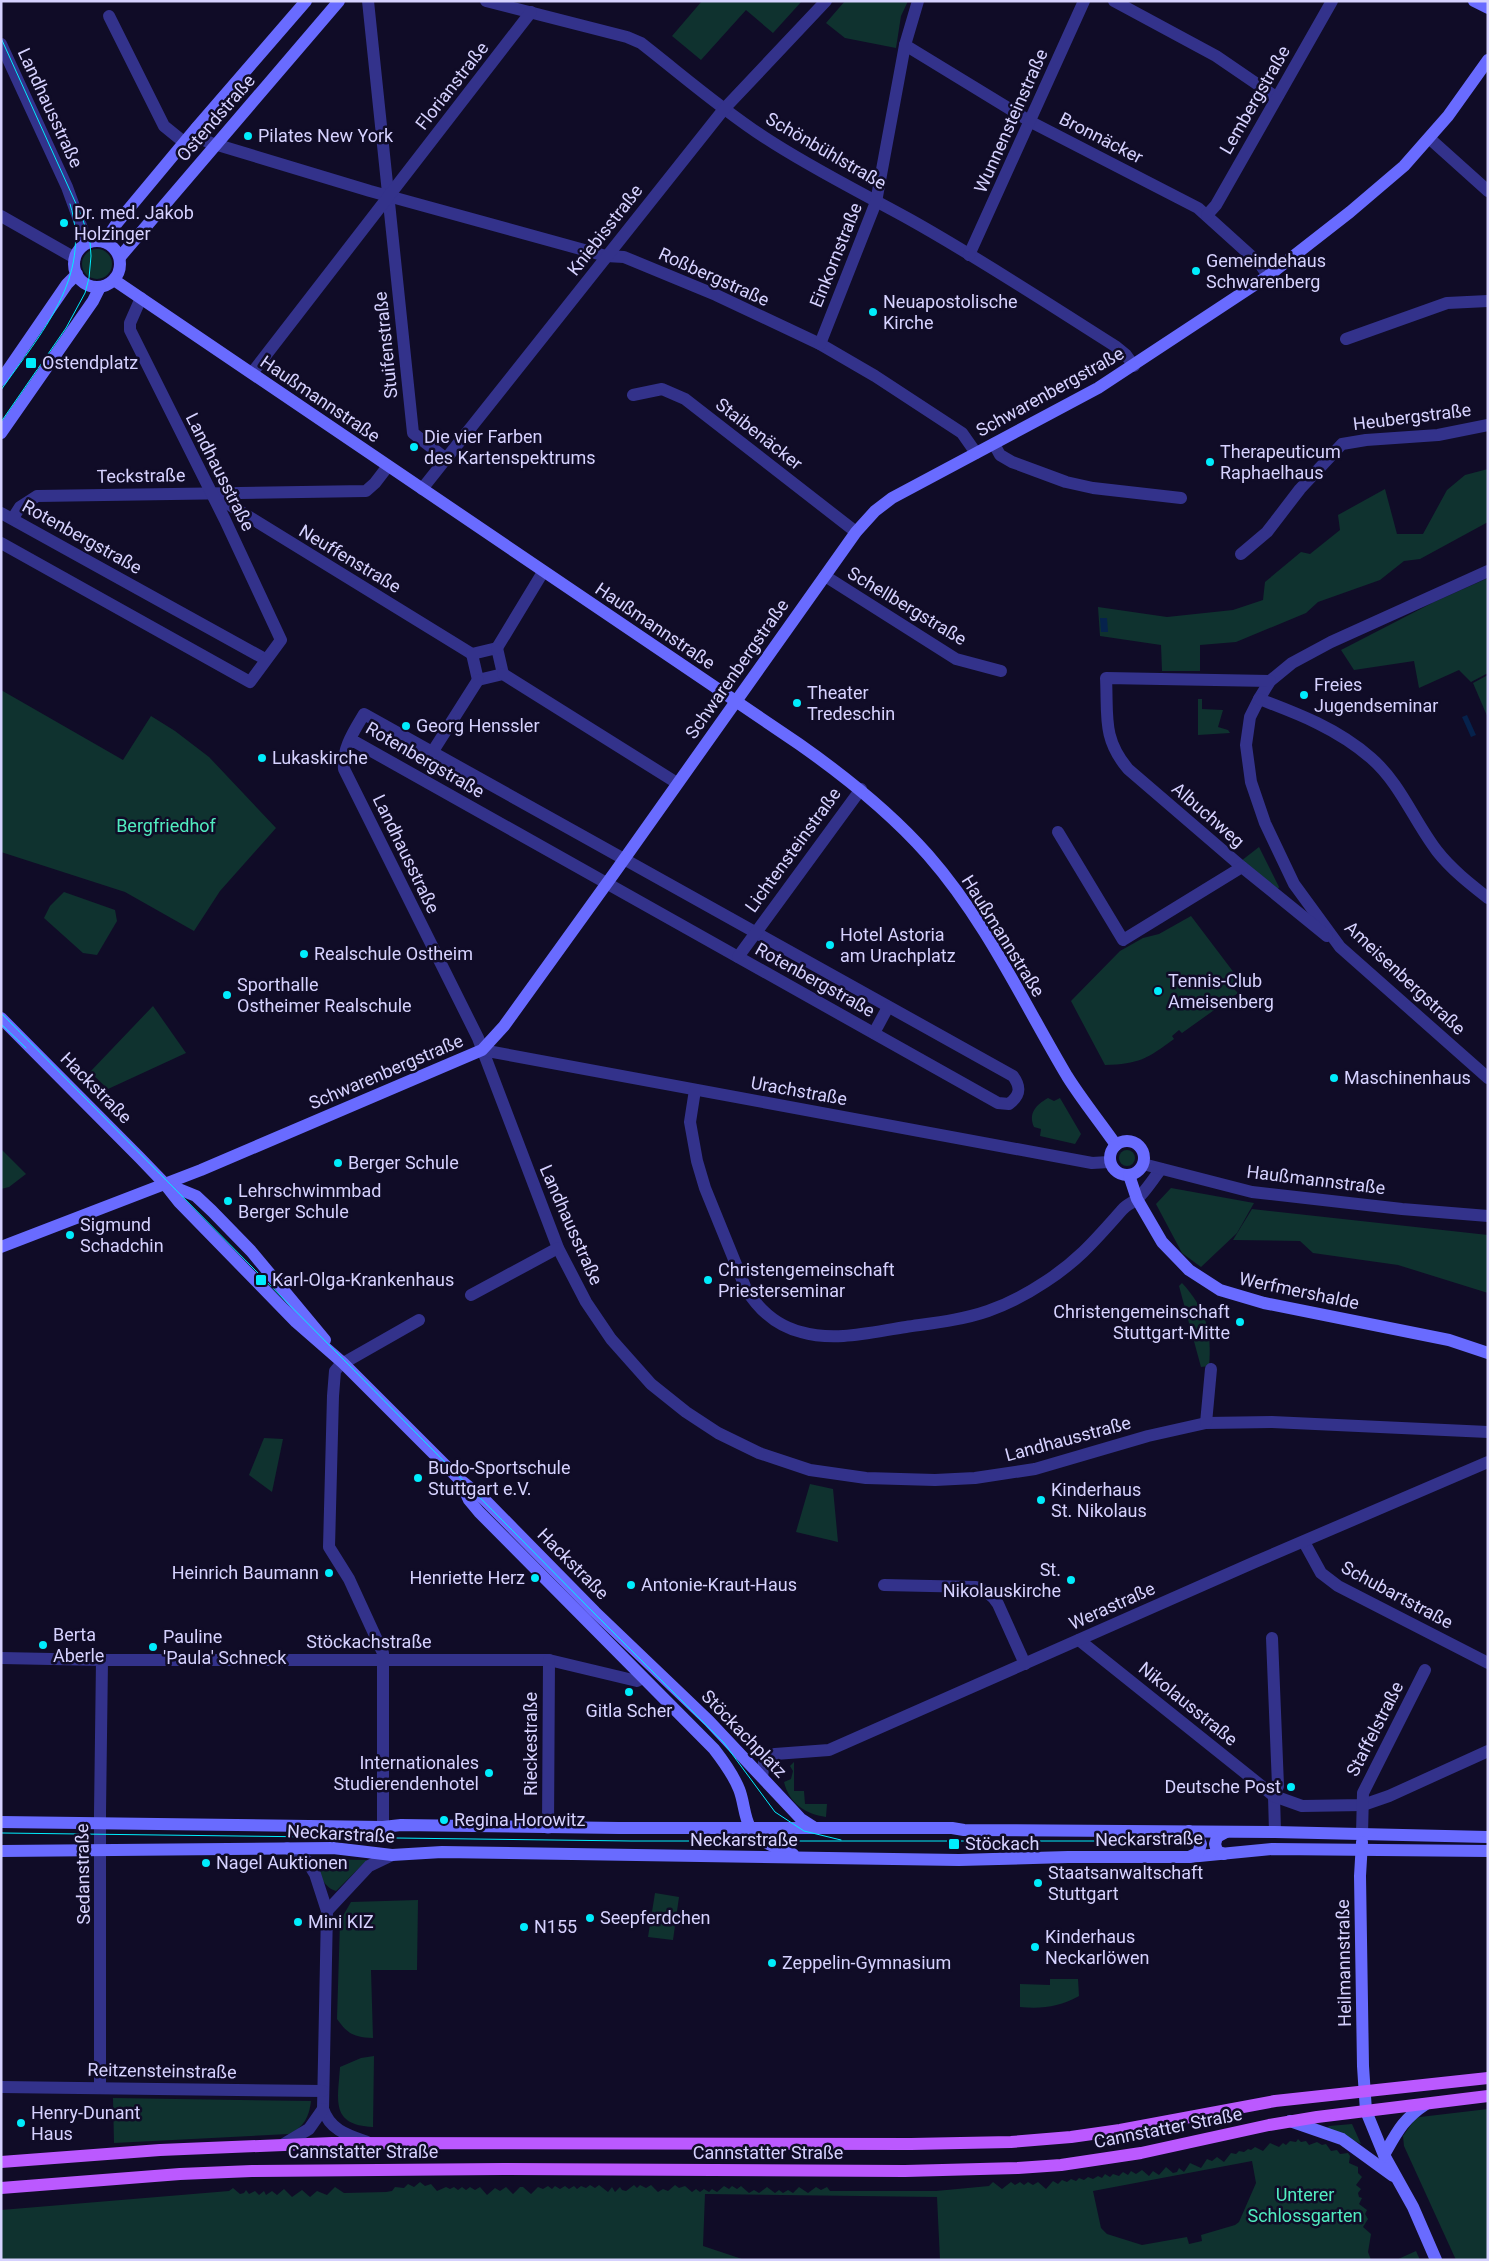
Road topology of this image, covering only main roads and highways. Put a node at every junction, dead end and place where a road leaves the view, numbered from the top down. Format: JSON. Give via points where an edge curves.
{"nodes":[{"id":1,"x":1488,"y":2078,"type":"edge"},
{"id":2,"x":1488,"y":2096,"type":"edge"},
{"id":3,"x":1,"y":2162,"type":"edge"},
{"id":4,"x":1,"y":2188,"type":"edge"}],
"edges":[{"from":1,"to":3,"type":"main road","name":"Cannstatter Straße","via":[[1266,2103],[1071,2137],[1012,2142],[284,2144]]},
{"from":2,"to":4,"type":"main road","name":"Cannstatter Straße","via":[[1290,2122],[1101,2160],[976,2171],[252,2171]]}]}
